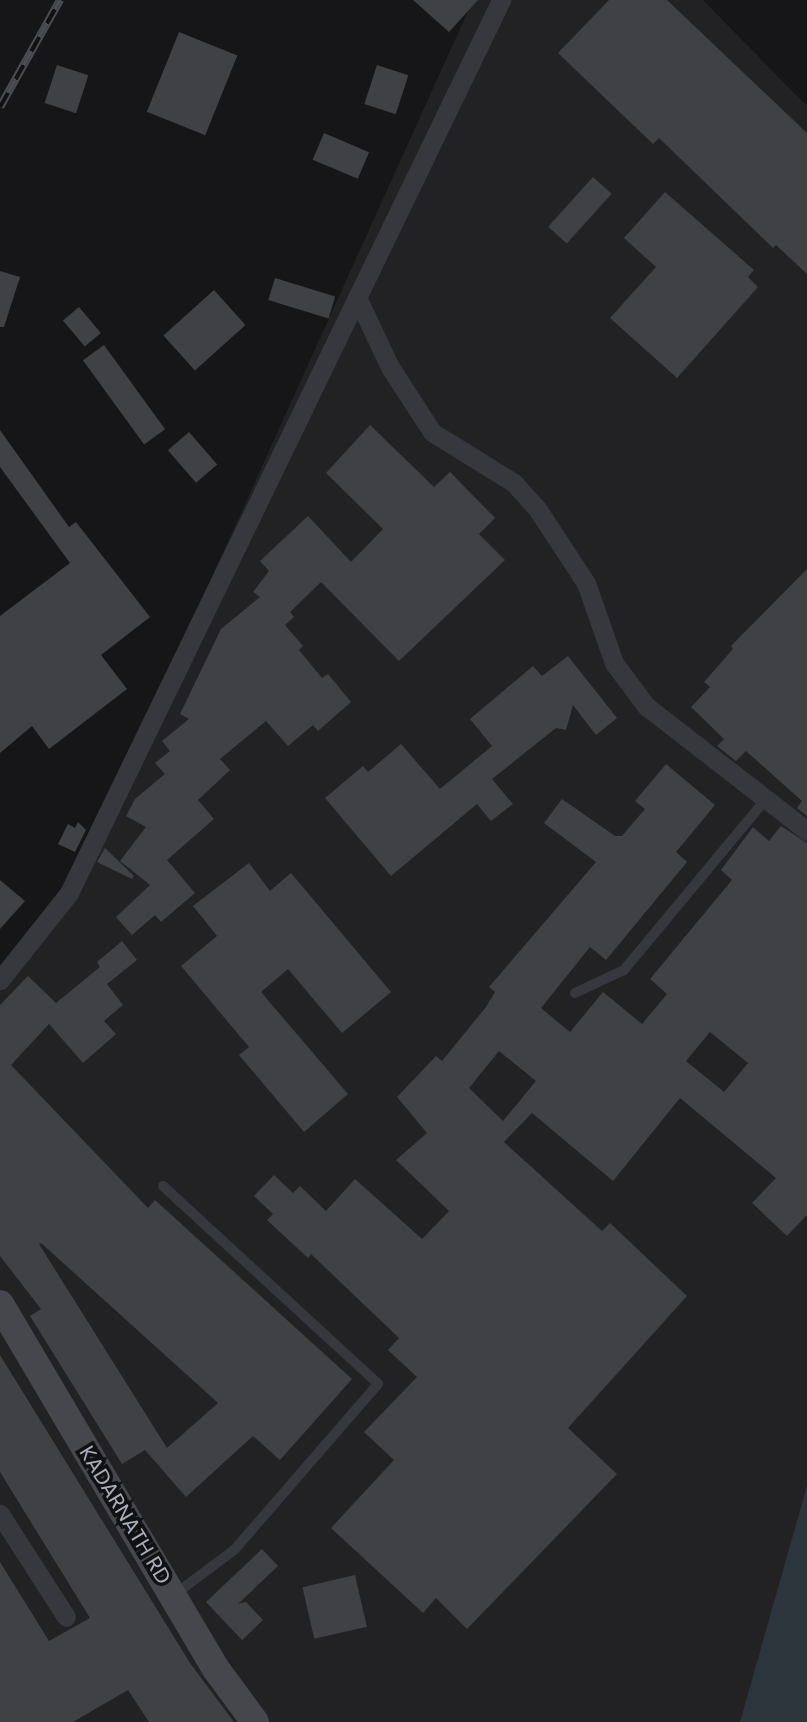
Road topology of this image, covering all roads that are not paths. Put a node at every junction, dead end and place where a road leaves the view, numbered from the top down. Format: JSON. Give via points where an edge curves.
{"nodes":[{"id":1,"x":501,"y":0,"type":"edge"},
{"id":2,"x":357,"y":297,"type":"junction"},
{"id":3,"x":766,"y":799,"type":"junction"},
{"id":4,"x":807,"y":831,"type":"edge"},
{"id":5,"x":0,"y":979,"type":"edge"},
{"id":6,"x":575,"y":993,"type":"dead end"},
{"id":7,"x":163,"y":1186,"type":"dead end"},
{"id":8,"x":0,"y":1304,"type":"edge"},
{"id":9,"x":0,"y":1514,"type":"edge"},
{"id":10,"x":174,"y":1596,"type":"junction"},
{"id":11,"x":66,"y":1617,"type":"dead end"},
{"id":12,"x":255,"y":1722,"type":"edge"}],
"edges":[{"from":1,"to":2,"type":"street"},
{"from":2,"to":3,"type":"street","via":[[390,368],[432,432],[514,483],[538,510],[586,583],[614,663],[646,706]]},
{"from":2,"to":5,"type":"street","via":[[69,893]]},
{"from":3,"to":4,"type":"street"},
{"from":3,"to":6,"type":"lane","via":[[624,971]]},
{"from":7,"to":10,"type":"lane","via":[[378,1384],[234,1550]]},
{"from":8,"to":10,"type":"main road","name":"KADARNATH RD"},
{"from":9,"to":11,"type":"street"},
{"from":10,"to":12,"type":"main road","name":"KADARNATH RD","via":[[215,1670]]}]}
